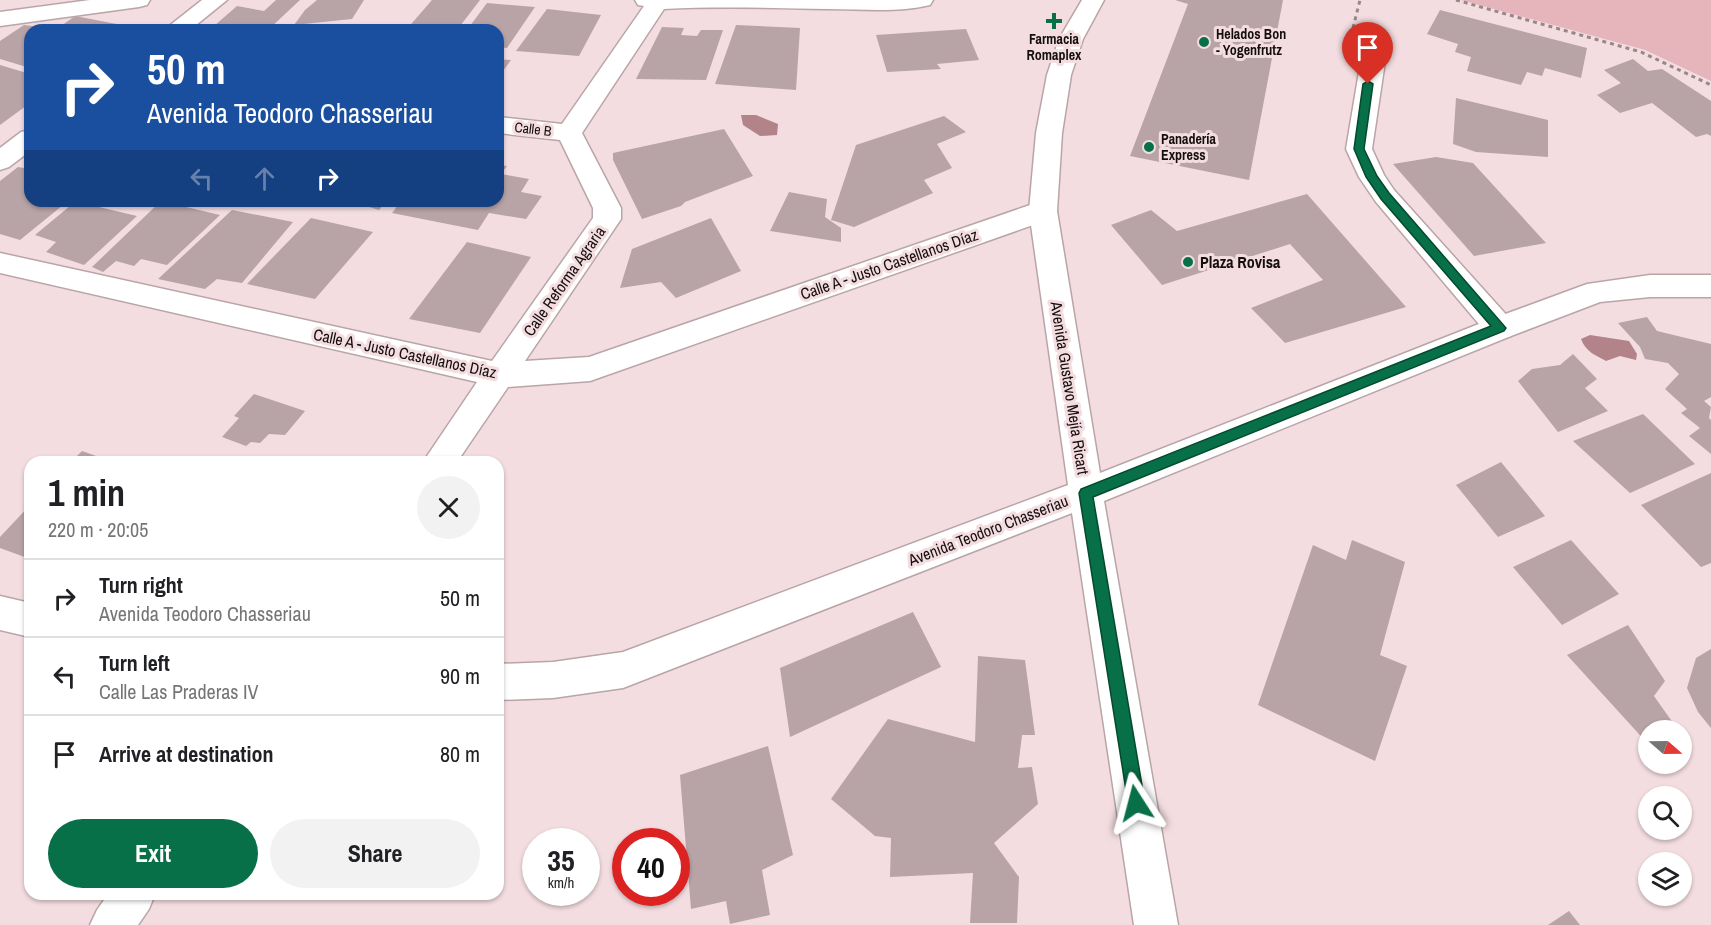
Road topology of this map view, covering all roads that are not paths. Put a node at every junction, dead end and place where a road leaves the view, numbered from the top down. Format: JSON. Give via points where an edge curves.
{"nodes":[{"id":1,"x":139,"y":0,"type":"edge"},
{"id":2,"x":216,"y":0,"type":"edge"},
{"id":3,"x":922,"y":0,"type":"edge"},
{"id":4,"x":1093,"y":0,"type":"edge"},
{"id":5,"x":651,"y":2,"type":"edge"},
{"id":6,"x":0,"y":19,"type":"edge"},
{"id":7,"x":183,"y":24,"type":"edge"},
{"id":8,"x":1375,"y":48,"type":"dead end"},
{"id":9,"x":504,"y":125,"type":"edge"},
{"id":10,"x":569,"y":133,"type":"junction"},
{"id":11,"x":24,"y":143,"type":"edge"},
{"id":12,"x":0,"y":161,"type":"edge"},
{"id":13,"x":1043,"y":211,"type":"junction"},
{"id":14,"x":0,"y":263,"type":"edge"},
{"id":15,"x":1711,"y":286,"type":"edge"},
{"id":16,"x":1500,"y":328,"type":"junction"},
{"id":17,"x":499,"y":375,"type":"junction"},
{"id":18,"x":443,"y":456,"type":"edge"},
{"id":19,"x":1086,"y":493,"type":"junction"},
{"id":20,"x":0,"y":613,"type":"edge"},
{"id":21,"x":24,"y":619,"type":"edge"},
{"id":22,"x":504,"y":682,"type":"edge"},
{"id":23,"x":130,"y":900,"type":"edge"},
{"id":24,"x":112,"y":925,"type":"edge"},
{"id":25,"x":1156,"y":925,"type":"edge"}],
"edges":[{"from":1,"to":6,"type":"street"},
{"from":2,"to":7,"type":"street"},
{"from":3,"to":5,"type":"street"},
{"from":4,"to":13,"type":"street","name":"Avenida Gustavo Mejía Ricart","via":[[1071,39],[1059,75],[1049,133]]},
{"from":5,"to":10,"type":"street"},
{"from":8,"to":16,"type":"street","via":[[1359,149],[1363,159],[1385,196]]},
{"from":9,"to":10,"type":"street","name":"Calle B"},
{"from":10,"to":17,"type":"street","name":"Calle Reforma Agraria","via":[[607,208],[607,219]]},
{"from":11,"to":12,"type":"street"},
{"from":13,"to":17,"type":"street","name":"Calle A - Justo Castellanos Díaz","via":[[590,369]]},
{"from":13,"to":19,"type":"street","name":"Avenida Gustavo Mejía Ricart"},
{"from":14,"to":17,"type":"street","name":"Calle A - Justo Castellanos Díaz"},
{"from":15,"to":16,"type":"street","name":"Avenida Teodoro Chasseriau","via":[[1650,286],[1597,292]]},
{"from":16,"to":19,"type":"street","name":"Avenida Teodoro Chasseriau"},
{"from":17,"to":18,"type":"street","name":"Calle Reforma Agraria"},
{"from":19,"to":22,"type":"street","name":"Avenida Teodoro Chasseriau","via":[[623,669],[554,680]]},
{"from":19,"to":25,"type":"street","name":"Avenida Gustavo Mejía Ricart"},
{"from":20,"to":21,"type":"street"},
{"from":23,"to":24,"type":"street"}]}
